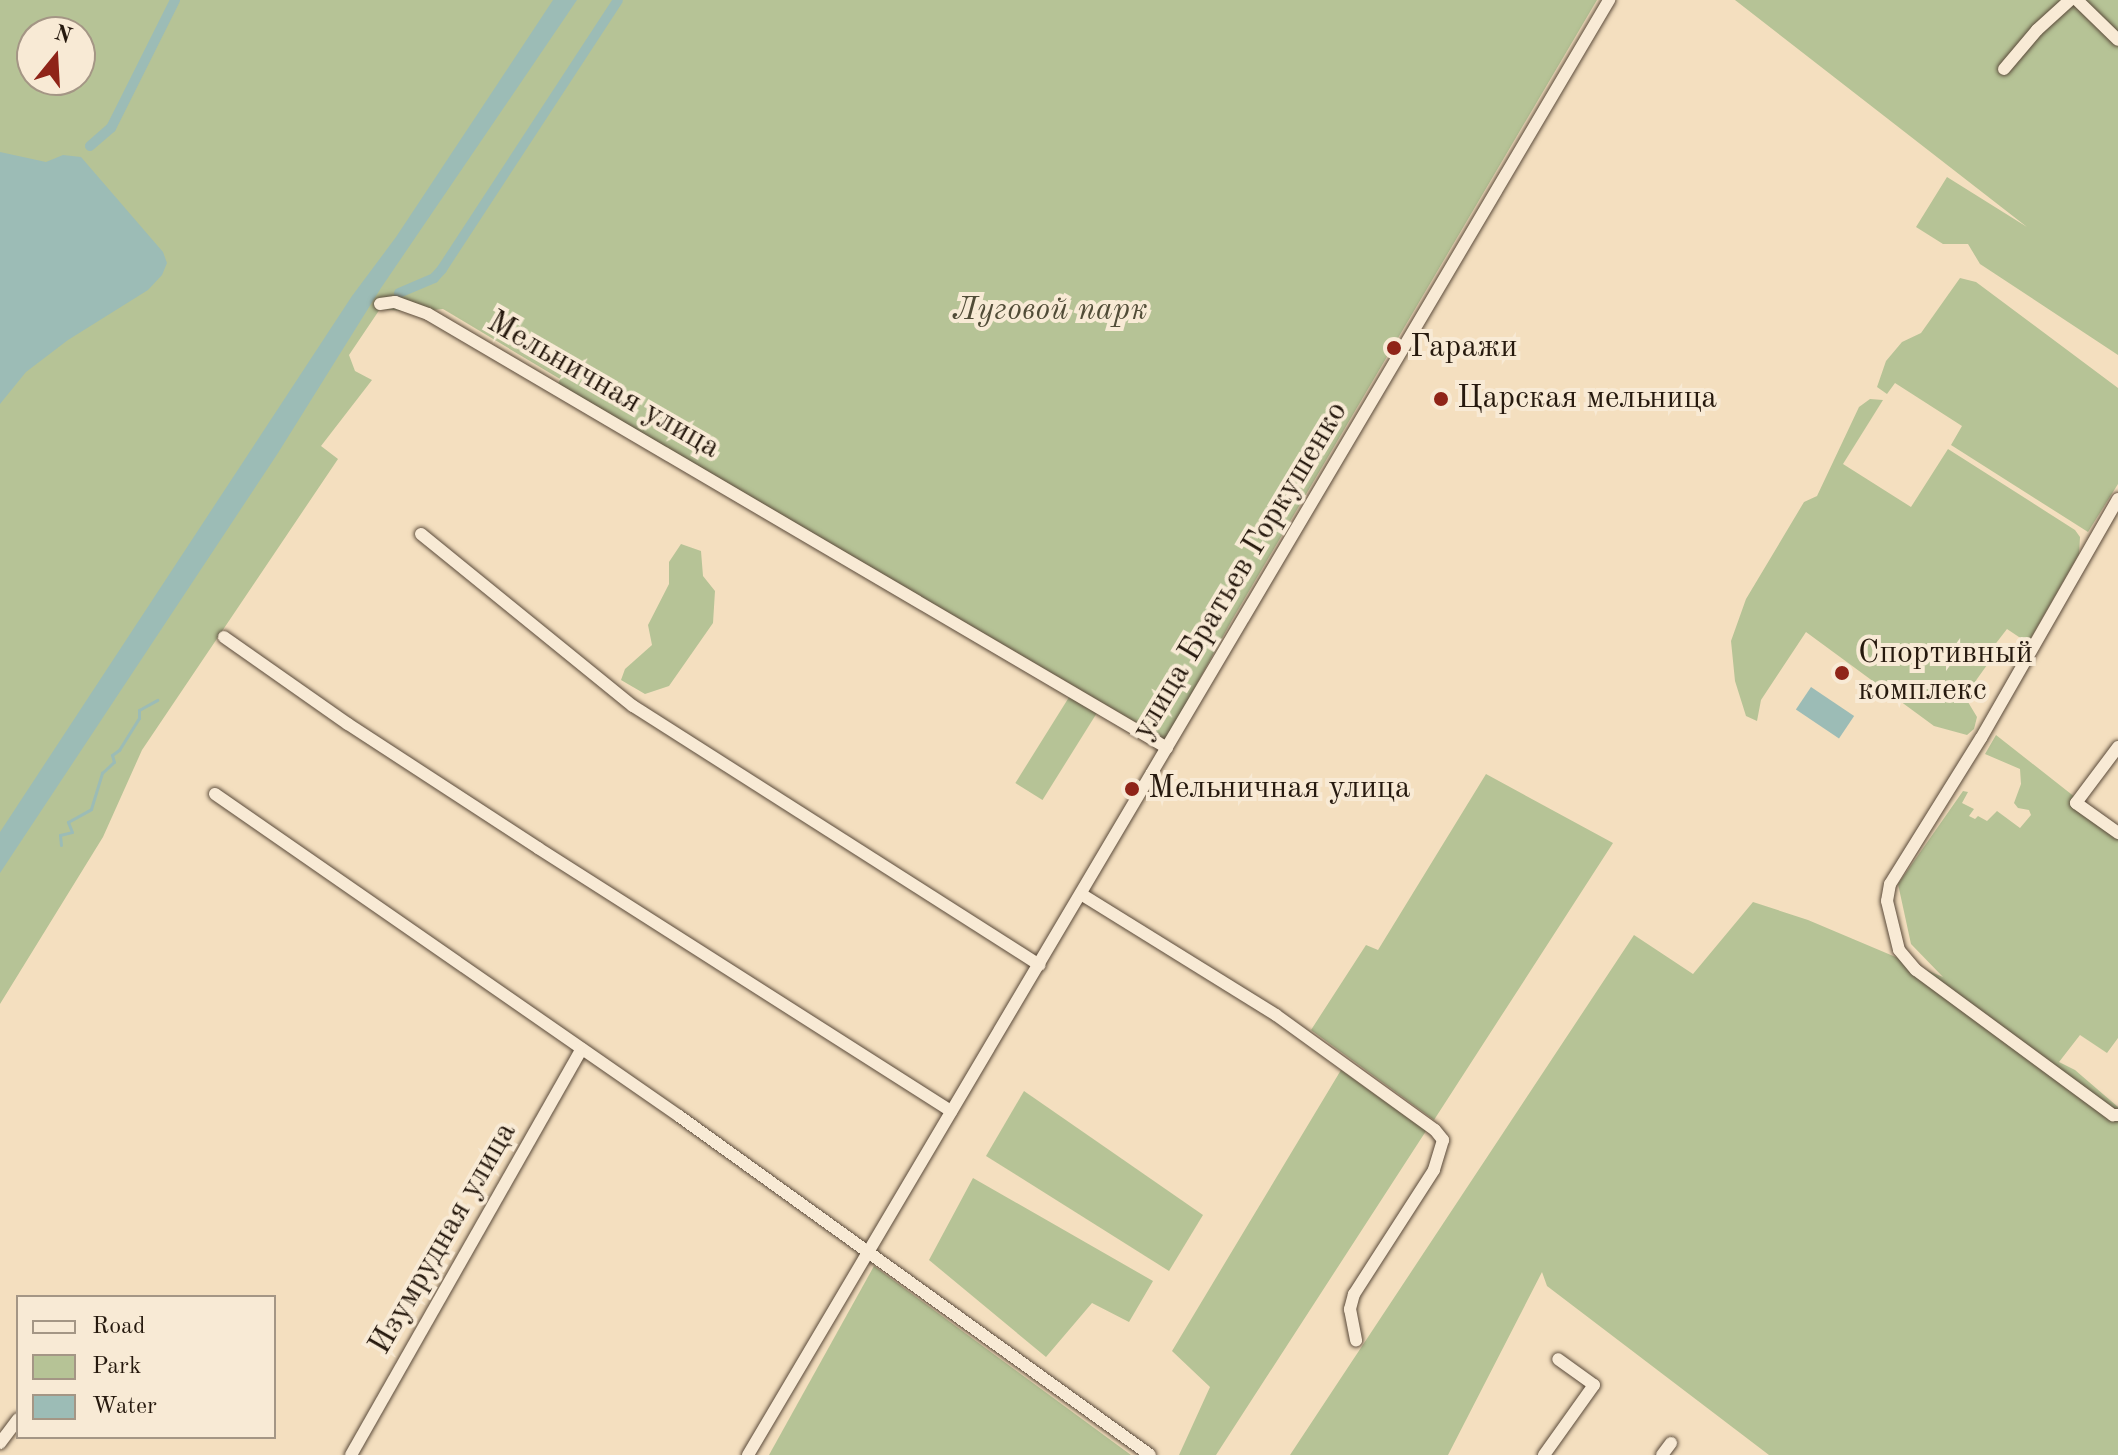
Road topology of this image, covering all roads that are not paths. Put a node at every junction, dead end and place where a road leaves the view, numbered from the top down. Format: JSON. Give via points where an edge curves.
{"nodes":[{"id":1,"x":1609,"y":0,"type":"edge"},
{"id":2,"x":2078,"y":1,"type":"edge"},
{"id":3,"x":2118,"y":40,"type":"edge"},
{"id":4,"x":2004,"y":69,"type":"dead end"},
{"id":5,"x":380,"y":304,"type":"dead end"},
{"id":6,"x":2118,"y":499,"type":"edge"},
{"id":7,"x":421,"y":534,"type":"dead end"},
{"id":8,"x":224,"y":637,"type":"dead end"},
{"id":9,"x":2118,"y":747,"type":"edge"},
{"id":10,"x":1167,"y":748,"type":"junction"},
{"id":11,"x":215,"y":794,"type":"dead end"},
{"id":12,"x":2118,"y":833,"type":"edge"},
{"id":13,"x":1081,"y":894,"type":"junction"},
{"id":14,"x":1039,"y":965,"type":"junction"},
{"id":15,"x":582,"y":1049,"type":"junction"},
{"id":16,"x":951,"y":1111,"type":"junction"},
{"id":17,"x":2118,"y":1115,"type":"edge"},
{"id":18,"x":865,"y":1254,"type":"junction"},
{"id":19,"x":1356,"y":1340,"type":"dead end"},
{"id":20,"x":1558,"y":1359,"type":"dead end"},
{"id":21,"x":16,"y":1422,"type":"edge"},
{"id":22,"x":0,"y":1443,"type":"edge"},
{"id":23,"x":1671,"y":1443,"type":"dead end"},
{"id":24,"x":351,"y":1455,"type":"edge"},
{"id":25,"x":748,"y":1455,"type":"edge"},
{"id":26,"x":1150,"y":1455,"type":"edge"},
{"id":27,"x":1544,"y":1455,"type":"edge"},
{"id":28,"x":1662,"y":1455,"type":"edge"}],
"edges":[{"from":1,"to":10,"type":"street","name":"улица Братьев Горкушенко"},
{"from":2,"to":3,"type":"street"},
{"from":2,"to":4,"type":"street","via":[[2037,30]]},
{"from":5,"to":10,"type":"street","name":"Мельничная улица","via":[[395,302],[428,314]]},
{"from":6,"to":17,"type":"street","via":[[1890,884],[1887,901],[1899,950],[1916,970]]},
{"from":7,"to":14,"type":"street","via":[[633,706]]},
{"from":8,"to":16,"type":"street","via":[[538,848]]},
{"from":9,"to":12,"type":"street","via":[[2076,803]]},
{"from":10,"to":13,"type":"street","name":"улица Братьев Горкушенко"},
{"from":11,"to":15,"type":"street"},
{"from":13,"to":14,"type":"street","name":"улица Братьев Горкушенко"},
{"from":13,"to":19,"type":"street","via":[[1276,1015],[1443,1140],[1434,1170],[1354,1294],[1350,1309]]},
{"from":14,"to":16,"type":"street","name":"улица Братьев Горкушенко"},
{"from":15,"to":18,"type":"street"},
{"from":15,"to":24,"type":"street","name":"Изумрудная улица"},
{"from":16,"to":18,"type":"street","name":"улица Братьев Горкушенко"},
{"from":18,"to":25,"type":"street","name":"улица Братьев Горкушенко"},
{"from":18,"to":26,"type":"street"},
{"from":20,"to":27,"type":"street","via":[[1594,1385]]},
{"from":21,"to":22,"type":"street"},
{"from":23,"to":28,"type":"street"}]}
